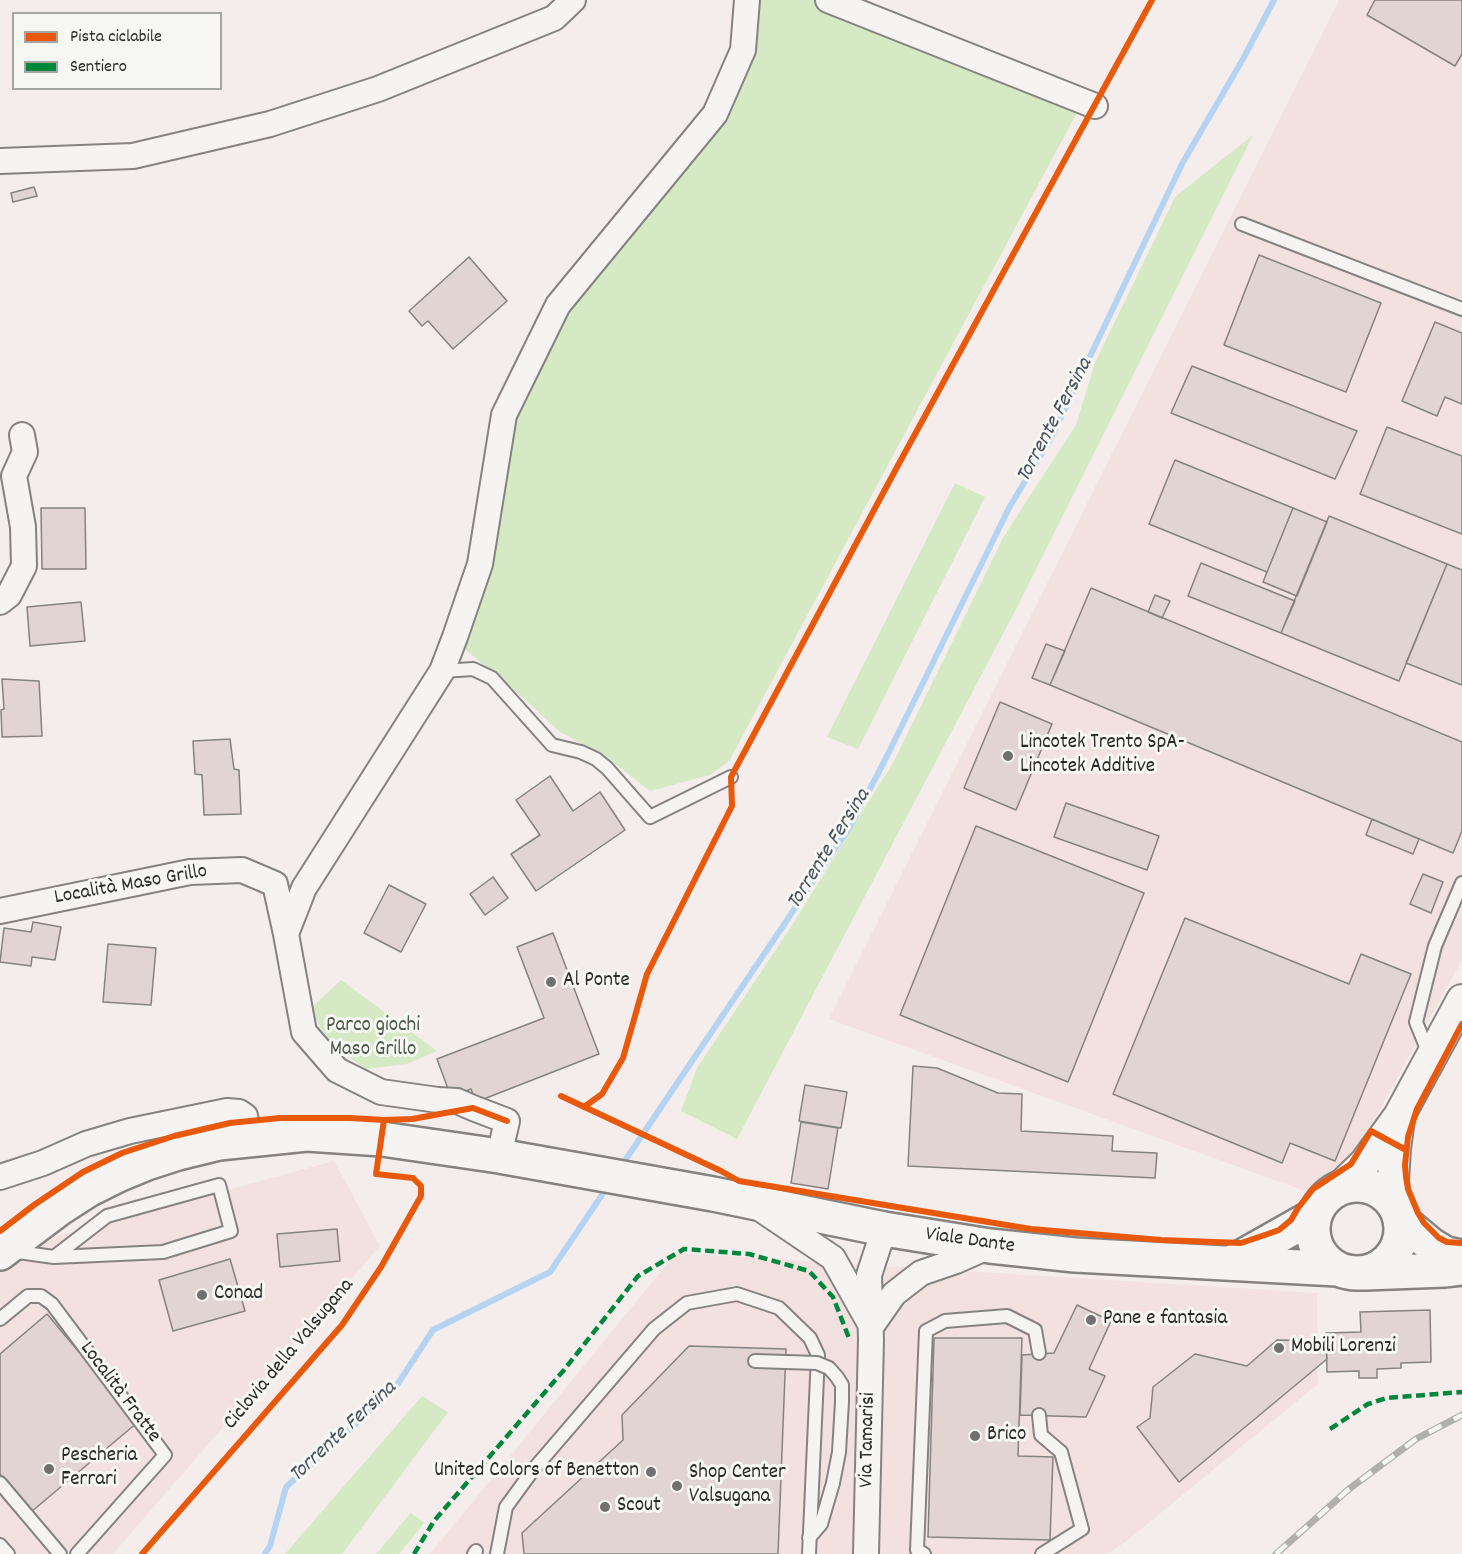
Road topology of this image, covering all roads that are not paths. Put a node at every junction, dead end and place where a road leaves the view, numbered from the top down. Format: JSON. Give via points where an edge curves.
{"nodes":[{"id":1,"x":573,"y":0,"type":"edge"},
{"id":2,"x":747,"y":0,"type":"edge"},
{"id":3,"x":828,"y":0,"type":"edge"},
{"id":4,"x":1095,"y":106,"type":"dead end"},
{"id":5,"x":0,"y":161,"type":"edge"},
{"id":6,"x":1242,"y":224,"type":"dead end"},
{"id":7,"x":1462,"y":309,"type":"edge"},
{"id":8,"x":22,"y":435,"type":"dead end"},
{"id":9,"x":0,"y":602,"type":"edge"},
{"id":10,"x":442,"y":670,"type":"junction"},
{"id":11,"x":731,"y":777,"type":"dead end"},
{"id":12,"x":1462,"y":883,"type":"edge"},
{"id":13,"x":0,"y":911,"type":"edge"},
{"id":14,"x":286,"y":934,"type":"junction"},
{"id":15,"x":1462,"y":1000,"type":"edge"},
{"id":16,"x":1430,"y":1058,"type":"junction"},
{"id":17,"x":1399,"y":1116,"type":"junction"},
{"id":18,"x":250,"y":1140,"type":"junction"},
{"id":19,"x":508,"y":1158,"type":"junction"},
{"id":20,"x":0,"y":1177,"type":"edge"},
{"id":21,"x":1339,"y":1188,"type":"junction"},
{"id":22,"x":748,"y":1202,"type":"junction"},
{"id":23,"x":1399,"y":1214,"type":"junction"},
{"id":24,"x":1314,"y":1216,"type":"junction"},
{"id":25,"x":884,"y":1229,"type":"junction"},
{"id":26,"x":990,"y":1246,"type":"junction"},
{"id":27,"x":2,"y":1252,"type":"edge"},
{"id":28,"x":54,"y":1257,"type":"junction"},
{"id":29,"x":1462,"y":1257,"type":"edge"},
{"id":30,"x":1231,"y":1263,"type":"junction"},
{"id":31,"x":1462,"y":1268,"type":"edge"},
{"id":32,"x":1350,"y":1271,"type":"junction"},
{"id":33,"x":0,"y":1319,"type":"edge"},
{"id":34,"x":871,"y":1327,"type":"junction"},
{"id":35,"x":1039,"y":1353,"type":"dead end"},
{"id":36,"x":755,"y":1361,"type":"dead end"},
{"id":37,"x":1039,"y":1415,"type":"dead end"},
{"id":38,"x":0,"y":1483,"type":"edge"},
{"id":39,"x":809,"y":1538,"type":"junction"},
{"id":40,"x":0,"y":1545,"type":"edge"},
{"id":41,"x":8,"y":1554,"type":"edge"},
{"id":42,"x":60,"y":1554,"type":"edge"},
{"id":43,"x":77,"y":1554,"type":"edge"},
{"id":44,"x":497,"y":1554,"type":"edge"},
{"id":45,"x":809,"y":1554,"type":"edge"},
{"id":46,"x":866,"y":1554,"type":"edge"},
{"id":47,"x":924,"y":1554,"type":"edge"},
{"id":48,"x":1042,"y":1554,"type":"edge"}],
"edges":[{"from":1,"to":5,"type":"street","via":[[554,18],[378,89],[270,124],[133,156]]},
{"from":2,"to":10,"type":"street","via":[[742,50],[716,114],[558,304],[504,416],[480,564]]},
{"from":3,"to":4,"type":"street"},
{"from":6,"to":7,"type":"lane"},
{"from":8,"to":9,"type":"street","via":[[25,452],[14,476],[23,527],[24,566],[9,595]]},
{"from":10,"to":11,"type":"lane","via":[[473,669],[492,678],[552,745],[596,759],[650,817]]},
{"from":10,"to":14,"type":"street","via":[[304,888]]},
{"from":12,"to":16,"type":"lane","via":[[1435,946],[1416,1022]]},
{"from":13,"to":14,"type":"street","name":"Località Maso Grillo","via":[[190,872],[242,870],[275,884]]},
{"from":14,"to":19,"type":"street","name":"Località Maso Grillo","via":[[304,1032],[338,1070],[381,1092],[457,1101],[507,1121]]},
{"from":15,"to":16,"type":"street"},
{"from":16,"to":17,"type":"street"},
{"from":17,"to":21,"type":"street","via":[[1365,1163]]},
{"from":17,"to":23,"type":"street","via":[[1393,1181]]},
{"from":18,"to":19,"type":"main road","via":[[307,1134],[382,1139]]},
{"from":18,"to":20,"type":"street","via":[[245,1116],[227,1111],[86,1143]]},
{"from":18,"to":27,"type":"main road","via":[[178,1153],[118,1175],[60,1208]]},
{"from":19,"to":22,"type":"main road","name":"Viale Dante"},
{"from":21,"to":23,"type":"main road","via":[[1365,1185],[1377,1189]]},
{"from":21,"to":24,"type":"main road","via":[[1319,1204]]},
{"from":22,"to":25,"type":"main road","name":"Viale Dante"},
{"from":22,"to":34,"type":"street","via":[[833,1258]]},
{"from":23,"to":29,"type":"main road","via":[[1431,1245]]},
{"from":23,"to":32,"type":"main road","via":[[1401,1235],[1393,1255],[1377,1269]]},
{"from":24,"to":30,"type":"main road"},
{"from":24,"to":32,"type":"main road","via":[[1313,1241],[1318,1252]]},
{"from":25,"to":26,"type":"main road","name":"Viale Dante"},
{"from":25,"to":34,"type":"street","name":"Via Tamarisi","via":[[869,1275]]},
{"from":26,"to":30,"type":"main road","name":"Viale Dante"},
{"from":26,"to":34,"type":"street","via":[[921,1273],[894,1294]]},
{"from":27,"to":28,"type":"lane"},
{"from":28,"to":28,"type":"lane","via":[[163,1252],[231,1231],[219,1185],[106,1216]]},
{"from":30,"to":32,"type":"main road","name":"Viale Dante"},
{"from":31,"to":32,"type":"main road","name":"Viale Dante"},
{"from":33,"to":43,"type":"lane","name":"Località Fratte","via":[[28,1296],[41,1296],[52,1304],[165,1455]]},
{"from":34,"to":46,"type":"street","name":"Via Tamarisi"},
{"from":35,"to":47,"type":"lane","via":[[1035,1330],[1007,1316],[945,1321],[926,1331],[917,1550]]},
{"from":36,"to":39,"type":"lane","bridge":true,"via":[[817,1363],[829,1368],[842,1385],[839,1452],[833,1483],[821,1524]]},
{"from":37,"to":48,"type":"lane","via":[[1041,1435],[1061,1452],[1082,1529]]},
{"from":38,"to":42,"type":"lane"},
{"from":39,"to":44,"type":"lane","via":[[818,1355],[810,1338],[779,1308],[737,1294],[687,1303],[654,1329],[506,1507]]},
{"from":39,"to":45,"type":"lane"},
{"from":40,"to":41,"type":"lane"}]}
